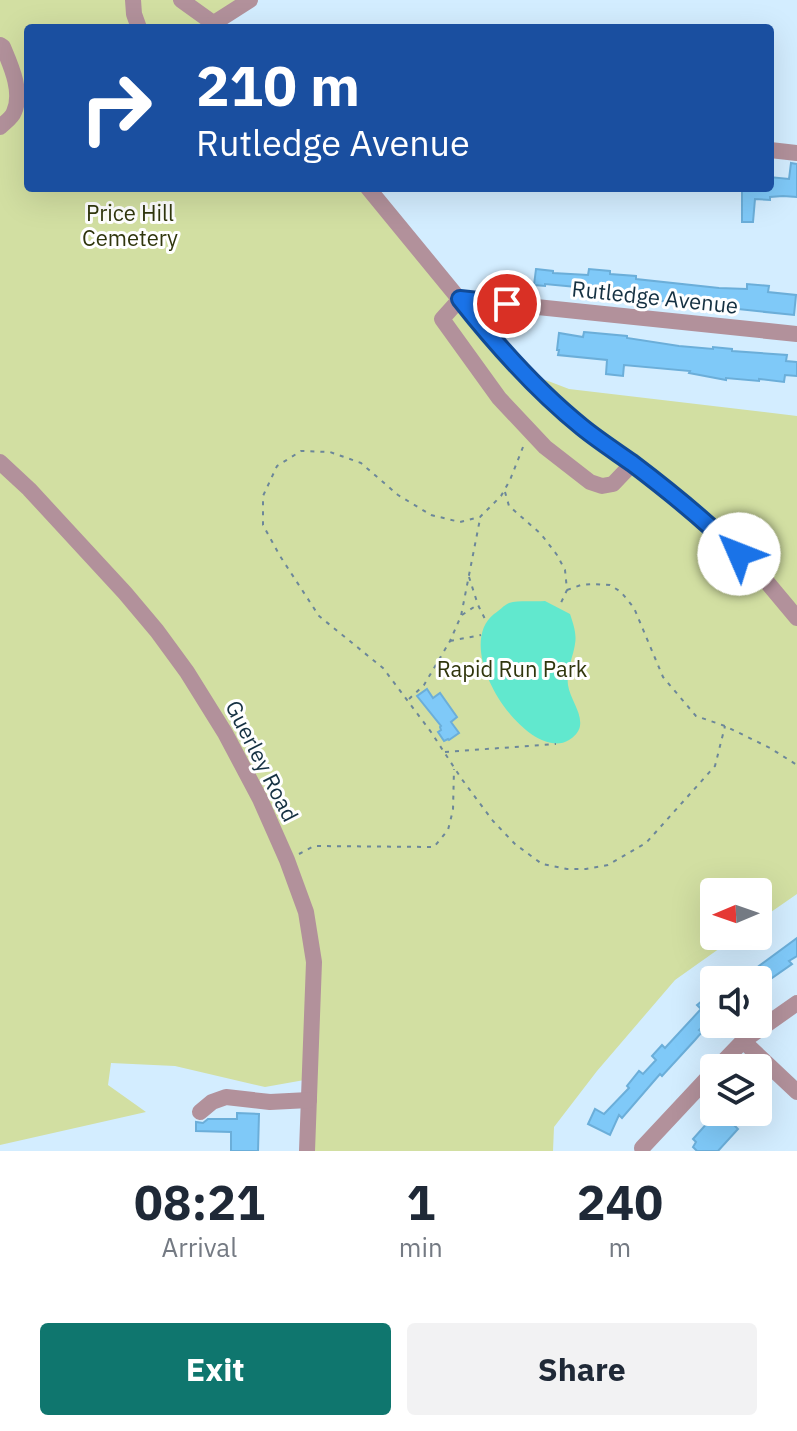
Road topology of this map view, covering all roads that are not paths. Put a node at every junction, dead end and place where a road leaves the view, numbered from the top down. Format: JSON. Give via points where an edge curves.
{"nodes":[{"id":1,"x":133,"y":0,"type":"edge"},
{"id":2,"x":181,"y":0,"type":"edge"},
{"id":3,"x":250,"y":0,"type":"edge"},
{"id":4,"x":138,"y":24,"type":"edge"},
{"id":5,"x":216,"y":24,"type":"edge"},
{"id":6,"x":218,"y":24,"type":"edge"},
{"id":7,"x":0,"y":45,"type":"edge"},
{"id":8,"x":0,"y":127,"type":"edge"},
{"id":9,"x":774,"y":150,"type":"edge"},
{"id":10,"x":797,"y":153,"type":"edge"},
{"id":11,"x":371,"y":192,"type":"edge"},
{"id":12,"x":460,"y":299,"type":"junction"},
{"id":13,"x":797,"y":334,"type":"edge"},
{"id":14,"x":0,"y":462,"type":"edge"},
{"id":15,"x":632,"y":464,"type":"junction"},
{"id":16,"x":797,"y":618,"type":"edge"},
{"id":17,"x":797,"y":1003,"type":"edge"},
{"id":18,"x":743,"y":1041,"type":"junction"},
{"id":19,"x":730,"y":1054,"type":"edge"},
{"id":20,"x":700,"y":1085,"type":"edge"},
{"id":21,"x":797,"y":1092,"type":"edge"},
{"id":22,"x":309,"y":1100,"type":"junction"},
{"id":23,"x":200,"y":1112,"type":"dead end"},
{"id":24,"x":642,"y":1148,"type":"dead end"},
{"id":25,"x":307,"y":1151,"type":"edge"}],
"edges":[{"from":1,"to":4,"type":"street"},
{"from":2,"to":5,"type":"street"},
{"from":3,"to":6,"type":"street"},
{"from":7,"to":8,"type":"street","via":[[17,91],[14,113]]},
{"from":9,"to":10,"type":"street"},
{"from":11,"to":12,"type":"street"},
{"from":12,"to":13,"type":"street","name":"Rutledge Avenue"},
{"from":12,"to":15,"type":"street","via":[[554,403]]},
{"from":12,"to":15,"type":"street","via":[[442,319],[499,398],[545,447],[602,486],[613,484]]},
{"from":14,"to":22,"type":"street","name":"Guerley Road","via":[[157,631],[225,733],[260,799],[306,912],[314,962]]},
{"from":15,"to":16,"type":"street","via":[[717,532]]},
{"from":17,"to":18,"type":"street"},
{"from":18,"to":19,"type":"street"},
{"from":18,"to":21,"type":"street"},
{"from":20,"to":24,"type":"street"},
{"from":22,"to":23,"type":"street","via":[[226,1097]]},
{"from":22,"to":25,"type":"street","name":"Guerley Road"}]}
